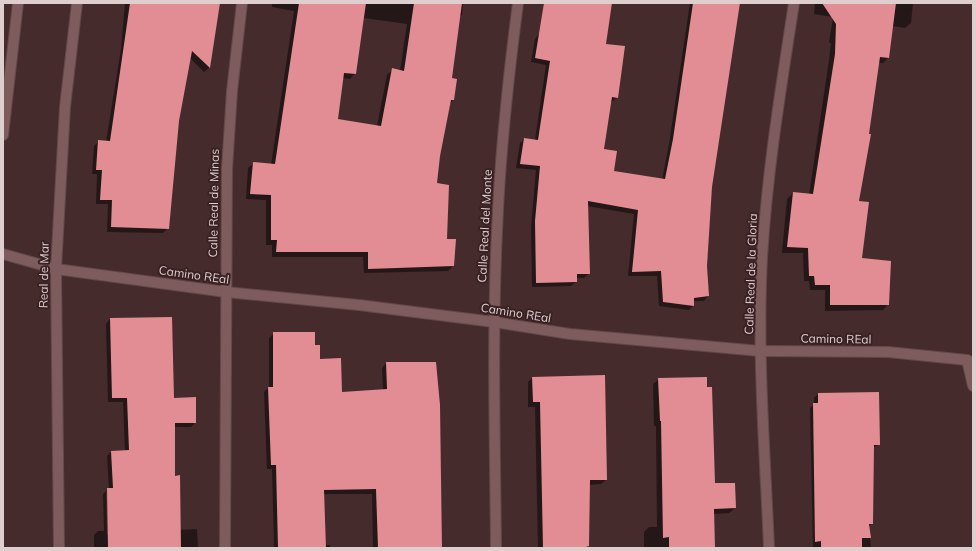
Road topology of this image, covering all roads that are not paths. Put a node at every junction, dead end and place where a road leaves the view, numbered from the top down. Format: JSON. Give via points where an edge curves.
{"nodes":[{"id":1,"x":18,"y":3,"type":"edge"},
{"id":2,"x":77,"y":3,"type":"edge"},
{"id":3,"x":242,"y":3,"type":"edge"},
{"id":4,"x":518,"y":3,"type":"edge"},
{"id":5,"x":794,"y":3,"type":"edge"},
{"id":6,"x":3,"y":135,"type":"edge"},
{"id":7,"x":3,"y":254,"type":"edge"},
{"id":8,"x":56,"y":269,"type":"junction"},
{"id":9,"x":226,"y":292,"type":"junction"},
{"id":10,"x":494,"y":322,"type":"junction"},
{"id":11,"x":760,"y":351,"type":"junction"},
{"id":12,"x":970,"y":362,"type":"edge"},
{"id":13,"x":973,"y":386,"type":"edge"},
{"id":14,"x":59,"y":548,"type":"edge"},
{"id":15,"x":225,"y":548,"type":"edge"},
{"id":16,"x":496,"y":548,"type":"edge"},
{"id":17,"x":769,"y":548,"type":"edge"}],
"edges":[{"from":1,"to":6,"type":"street"},
{"from":2,"to":8,"type":"street","name":"Real de Mar","via":[[65,107]]},
{"from":3,"to":9,"type":"street","name":"Calle Real de Minas","via":[[232,91],[227,169]]},
{"from":4,"to":10,"type":"street","name":"Calle Real del Monte","via":[[497,223]]},
{"from":5,"to":11,"type":"street","name":"Calle Real de la Gloria","via":[[772,144],[762,258]]},
{"from":7,"to":8,"type":"street","name":"Camino REal"},
{"from":8,"to":9,"type":"street","name":"Camino REal"},
{"from":8,"to":14,"type":"street","name":"Real de Mar"},
{"from":9,"to":10,"type":"street","name":"Camino REal"},
{"from":9,"to":15,"type":"street","name":"Calle Real de Minas"},
{"from":10,"to":11,"type":"street","name":"Camino REal","via":[[570,334]]},
{"from":10,"to":16,"type":"street","name":"Calle Real del Monte"},
{"from":11,"to":12,"type":"street","name":"Camino REal","via":[[888,352]]},
{"from":11,"to":17,"type":"street","name":"Calle Real de la Gloria"},
{"from":12,"to":13,"type":"street"}]}
